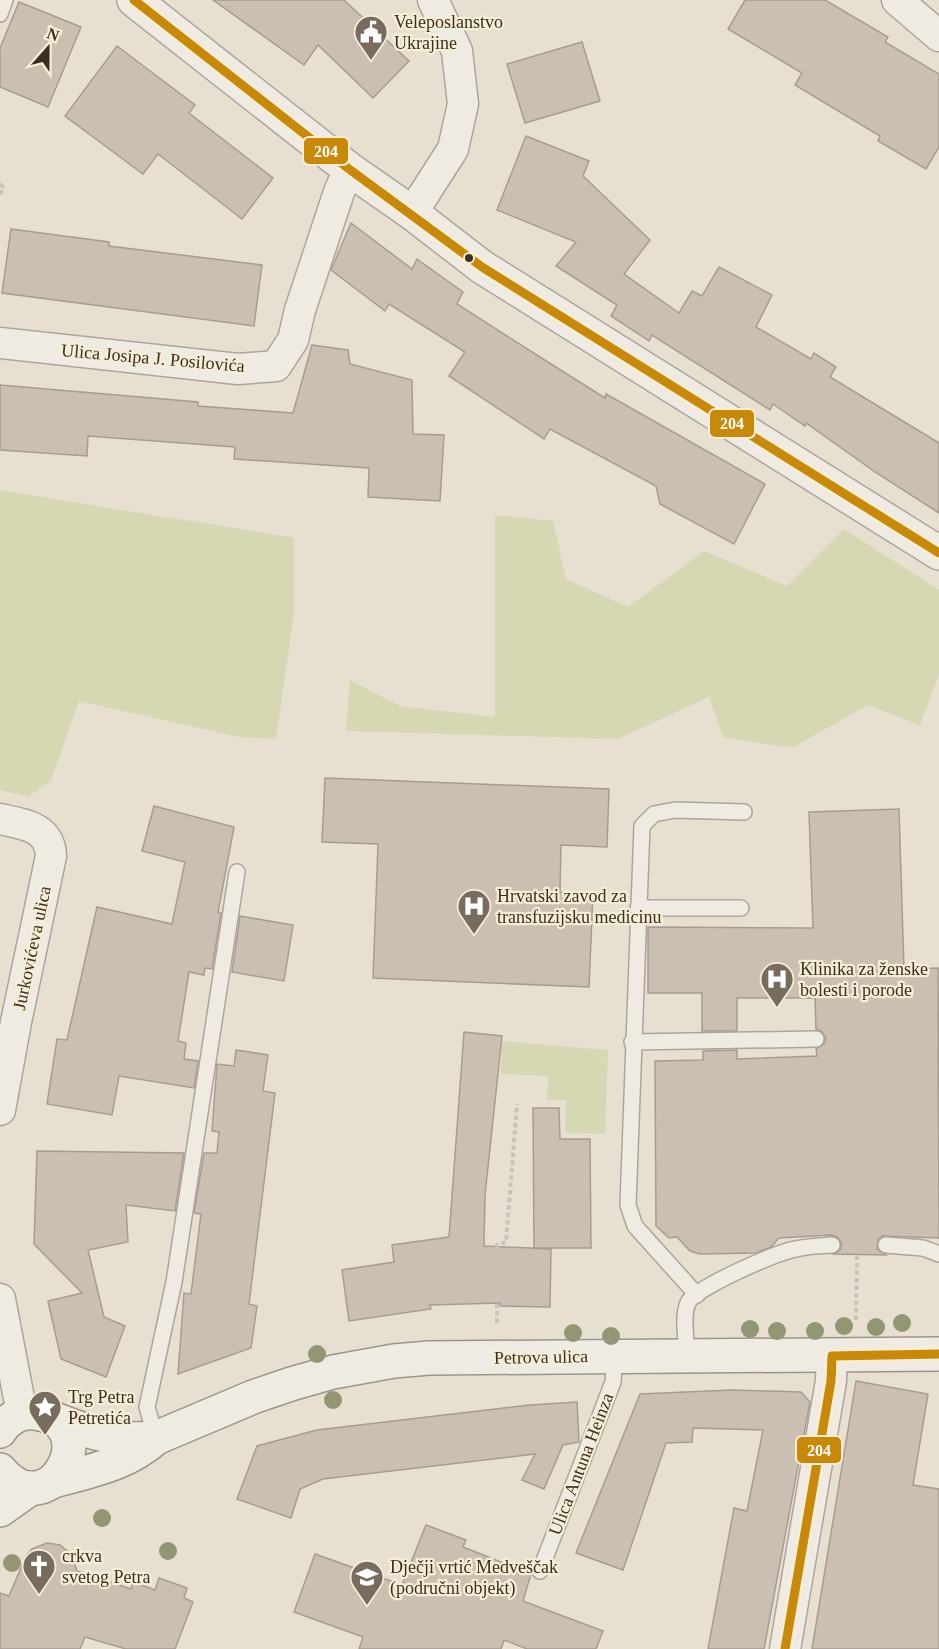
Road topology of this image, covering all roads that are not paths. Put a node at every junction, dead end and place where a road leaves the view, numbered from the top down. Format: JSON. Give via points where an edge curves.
{"nodes":[{"id":1,"x":5,"y":0,"type":"edge"},
{"id":2,"x":134,"y":0,"type":"edge"},
{"id":3,"x":433,"y":0,"type":"edge"},
{"id":4,"x":897,"y":0,"type":"edge"},
{"id":5,"x":0,"y":14,"type":"edge"},
{"id":6,"x":939,"y":36,"type":"edge"},
{"id":7,"x":349,"y":169,"type":"junction"},
{"id":8,"x":412,"y":213,"type":"junction"},
{"id":9,"x":0,"y":343,"type":"edge"},
{"id":10,"x":939,"y":554,"type":"edge"},
{"id":11,"x":744,"y":812,"type":"dead end"},
{"id":12,"x":0,"y":819,"type":"edge"},
{"id":13,"x":237,"y":872,"type":"dead end"},
{"id":14,"x":638,"y":908,"type":"junction"},
{"id":15,"x":741,"y":908,"type":"dead end"},
{"id":16,"x":816,"y":1039,"type":"dead end"},
{"id":17,"x":633,"y":1042,"type":"junction"},
{"id":18,"x":0,"y":1110,"type":"edge"},
{"id":19,"x":832,"y":1245,"type":"dead end"},
{"id":20,"x":886,"y":1245,"type":"dead end"},
{"id":21,"x":939,"y":1254,"type":"edge"},
{"id":22,"x":697,"y":1295,"type":"junction"},
{"id":23,"x":0,"y":1299,"type":"edge"},
{"id":24,"x":939,"y":1354,"type":"edge"},
{"id":25,"x":615,"y":1356,"type":"junction"},
{"id":26,"x":687,"y":1356,"type":"junction"},
{"id":27,"x":832,"y":1356,"type":"junction"},
{"id":28,"x":25,"y":1421,"type":"edge"},
{"id":29,"x":156,"y":1438,"type":"junction"},
{"id":30,"x":0,"y":1470,"type":"edge"},
{"id":31,"x":42,"y":1484,"type":"junction"},
{"id":32,"x":0,"y":1510,"type":"edge"},
{"id":33,"x":540,"y":1571,"type":"dead end"},
{"id":34,"x":785,"y":1649,"type":"edge"}],
"edges":[{"from":1,"to":5,"type":"lane"},
{"from":2,"to":7,"type":"main road"},
{"from":3,"to":8,"type":"street","via":[[457,51],[463,104],[453,149]]},
{"from":4,"to":6,"type":"street"},
{"from":7,"to":8,"type":"main road"},
{"from":7,"to":9,"type":"street","name":"Ulica Josipa J. Posilovića","via":[[293,340],[276,366],[238,369]]},
{"from":8,"to":10,"type":"main road","via":[[482,267]]},
{"from":11,"to":14,"type":"lane","via":[[675,810],[654,814],[642,826]]},
{"from":12,"to":18,"type":"street","name":"Jurkovićeva ulica","via":[[45,834],[51,844],[51,856]]},
{"from":13,"to":29,"type":"lane","via":[[174,1282],[147,1407]]},
{"from":14,"to":15,"type":"lane"},
{"from":14,"to":17,"type":"lane"},
{"from":16,"to":17,"type":"lane"},
{"from":17,"to":22,"type":"lane","via":[[628,1205],[635,1226]]},
{"from":19,"to":22,"type":"lane","via":[[794,1249],[760,1261]]},
{"from":20,"to":21,"type":"lane","via":[[923,1248]]},
{"from":22,"to":26,"type":"lane","via":[[690,1300],[686,1312]]},
{"from":23,"to":28,"type":"street"},
{"from":24,"to":27,"type":"main road","name":"Petrova ulica"},
{"from":25,"to":26,"type":"main road","name":"Petrova ulica"},
{"from":25,"to":29,"type":"main road","name":"Petrova ulica","via":[[429,1358],[360,1366],[253,1397]]},
{"from":25,"to":33,"type":"lane","name":"Ulica Antuna Heinza","via":[[610,1389]]},
{"from":26,"to":27,"type":"main road","name":"Petrova ulica"},
{"from":27,"to":34,"type":"street"},
{"from":28,"to":29,"type":"main road","name":"Petrova ulica","via":[[106,1436]]},
{"from":28,"to":31,"type":"main road","via":[[68,1437],[68,1461]]},
{"from":29,"to":31,"type":"main road","name":"Petrova ulica","via":[[120,1462]]},
{"from":30,"to":31,"type":"main road","via":[[8,1480]]},
{"from":31,"to":32,"type":"main road"}]}
